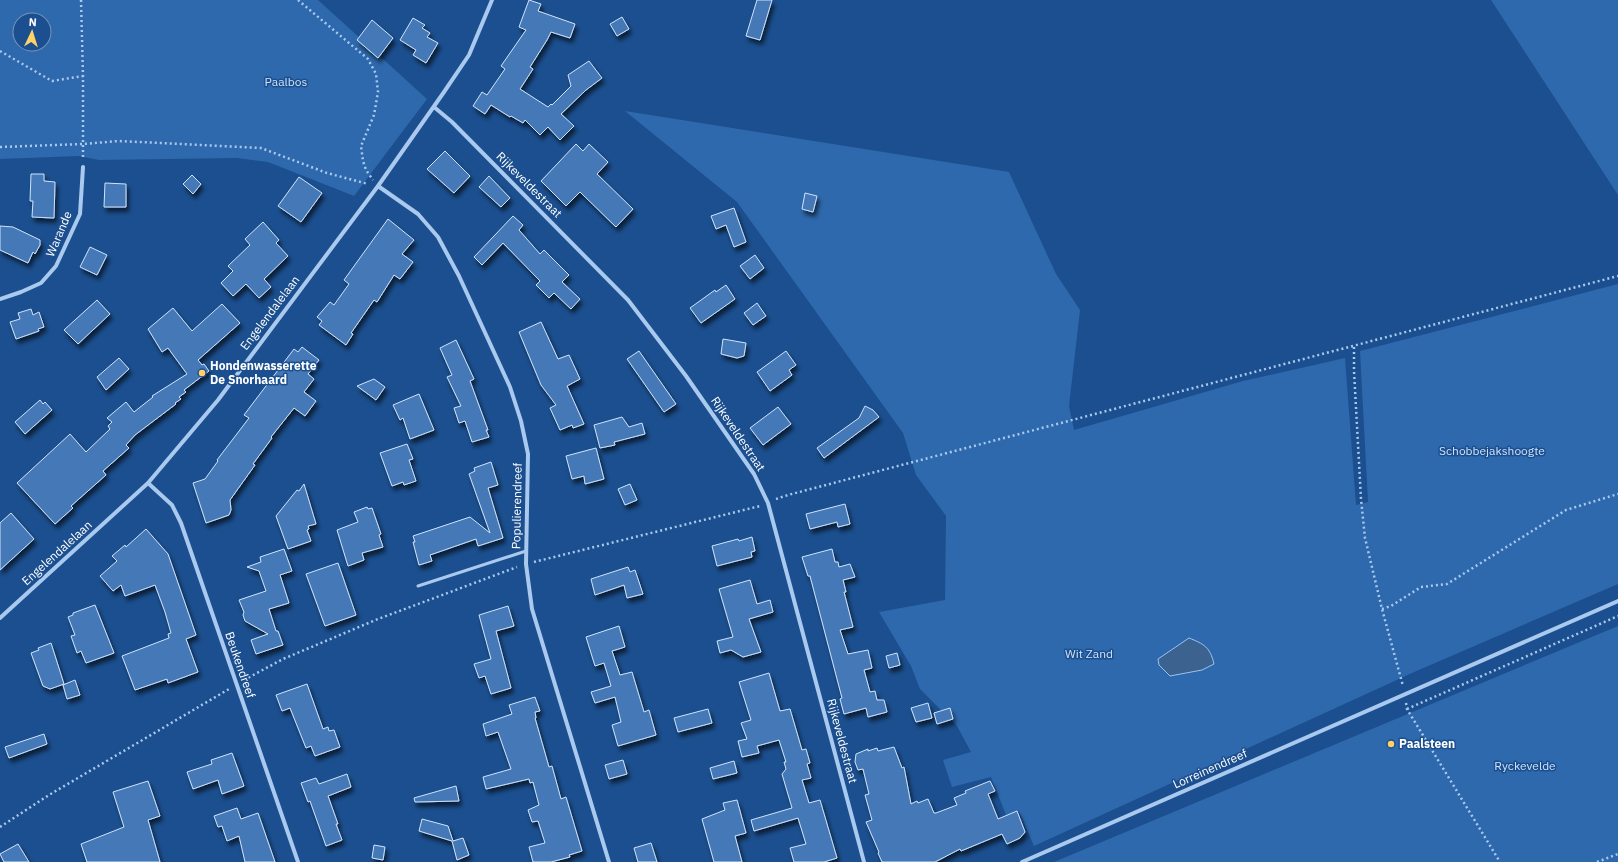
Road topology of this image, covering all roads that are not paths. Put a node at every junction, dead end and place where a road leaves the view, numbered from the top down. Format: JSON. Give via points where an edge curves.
{"nodes":[{"id":1,"x":492,"y":0,"type":"edge"},
{"id":2,"x":434,"y":107,"type":"junction"},
{"id":3,"x":83,"y":167,"type":"road end"},
{"id":4,"x":378,"y":186,"type":"junction"},
{"id":5,"x":0,"y":299,"type":"edge"},
{"id":6,"x":148,"y":483,"type":"junction"},
{"id":7,"x":526,"y":551,"type":"junction"},
{"id":8,"x":418,"y":586,"type":"dead end"},
{"id":9,"x":1618,"y":601,"type":"edge"},
{"id":10,"x":0,"y":618,"type":"edge"},
{"id":11,"x":298,"y":862,"type":"edge"},
{"id":12,"x":608,"y":862,"type":"edge"},
{"id":13,"x":864,"y":862,"type":"edge"},
{"id":14,"x":1022,"y":862,"type":"edge"}],
"edges":[{"from":1,"to":2,"type":"street","name":"Engelendalelaan","via":[[469,55]]},
{"from":2,"to":4,"type":"street","name":"Engelendalelaan"},
{"from":2,"to":13,"type":"street","name":"Rijkeveldestraat","via":[[452,122],[628,300],[686,376],[754,474],[768,503]]},
{"from":3,"to":5,"type":"street","name":"Warande","via":[[80,214],[56,266],[41,283]]},
{"from":4,"to":6,"type":"street","name":"Engelendalelaan","via":[[218,400]]},
{"from":4,"to":7,"type":"street","name":"Populierendreef","via":[[418,214],[438,237],[459,276],[510,387],[522,421],[528,454]]},
{"from":6,"to":10,"type":"street","name":"Engelendalelaan"},
{"from":6,"to":11,"type":"street","name":"Beukendreef","via":[[172,505],[181,523]]},
{"from":7,"to":8,"type":"lane"},
{"from":7,"to":12,"type":"street","name":"Populierendreef","via":[[532,609]]},
{"from":9,"to":14,"type":"street","name":"Lorreinendreef"}]}
